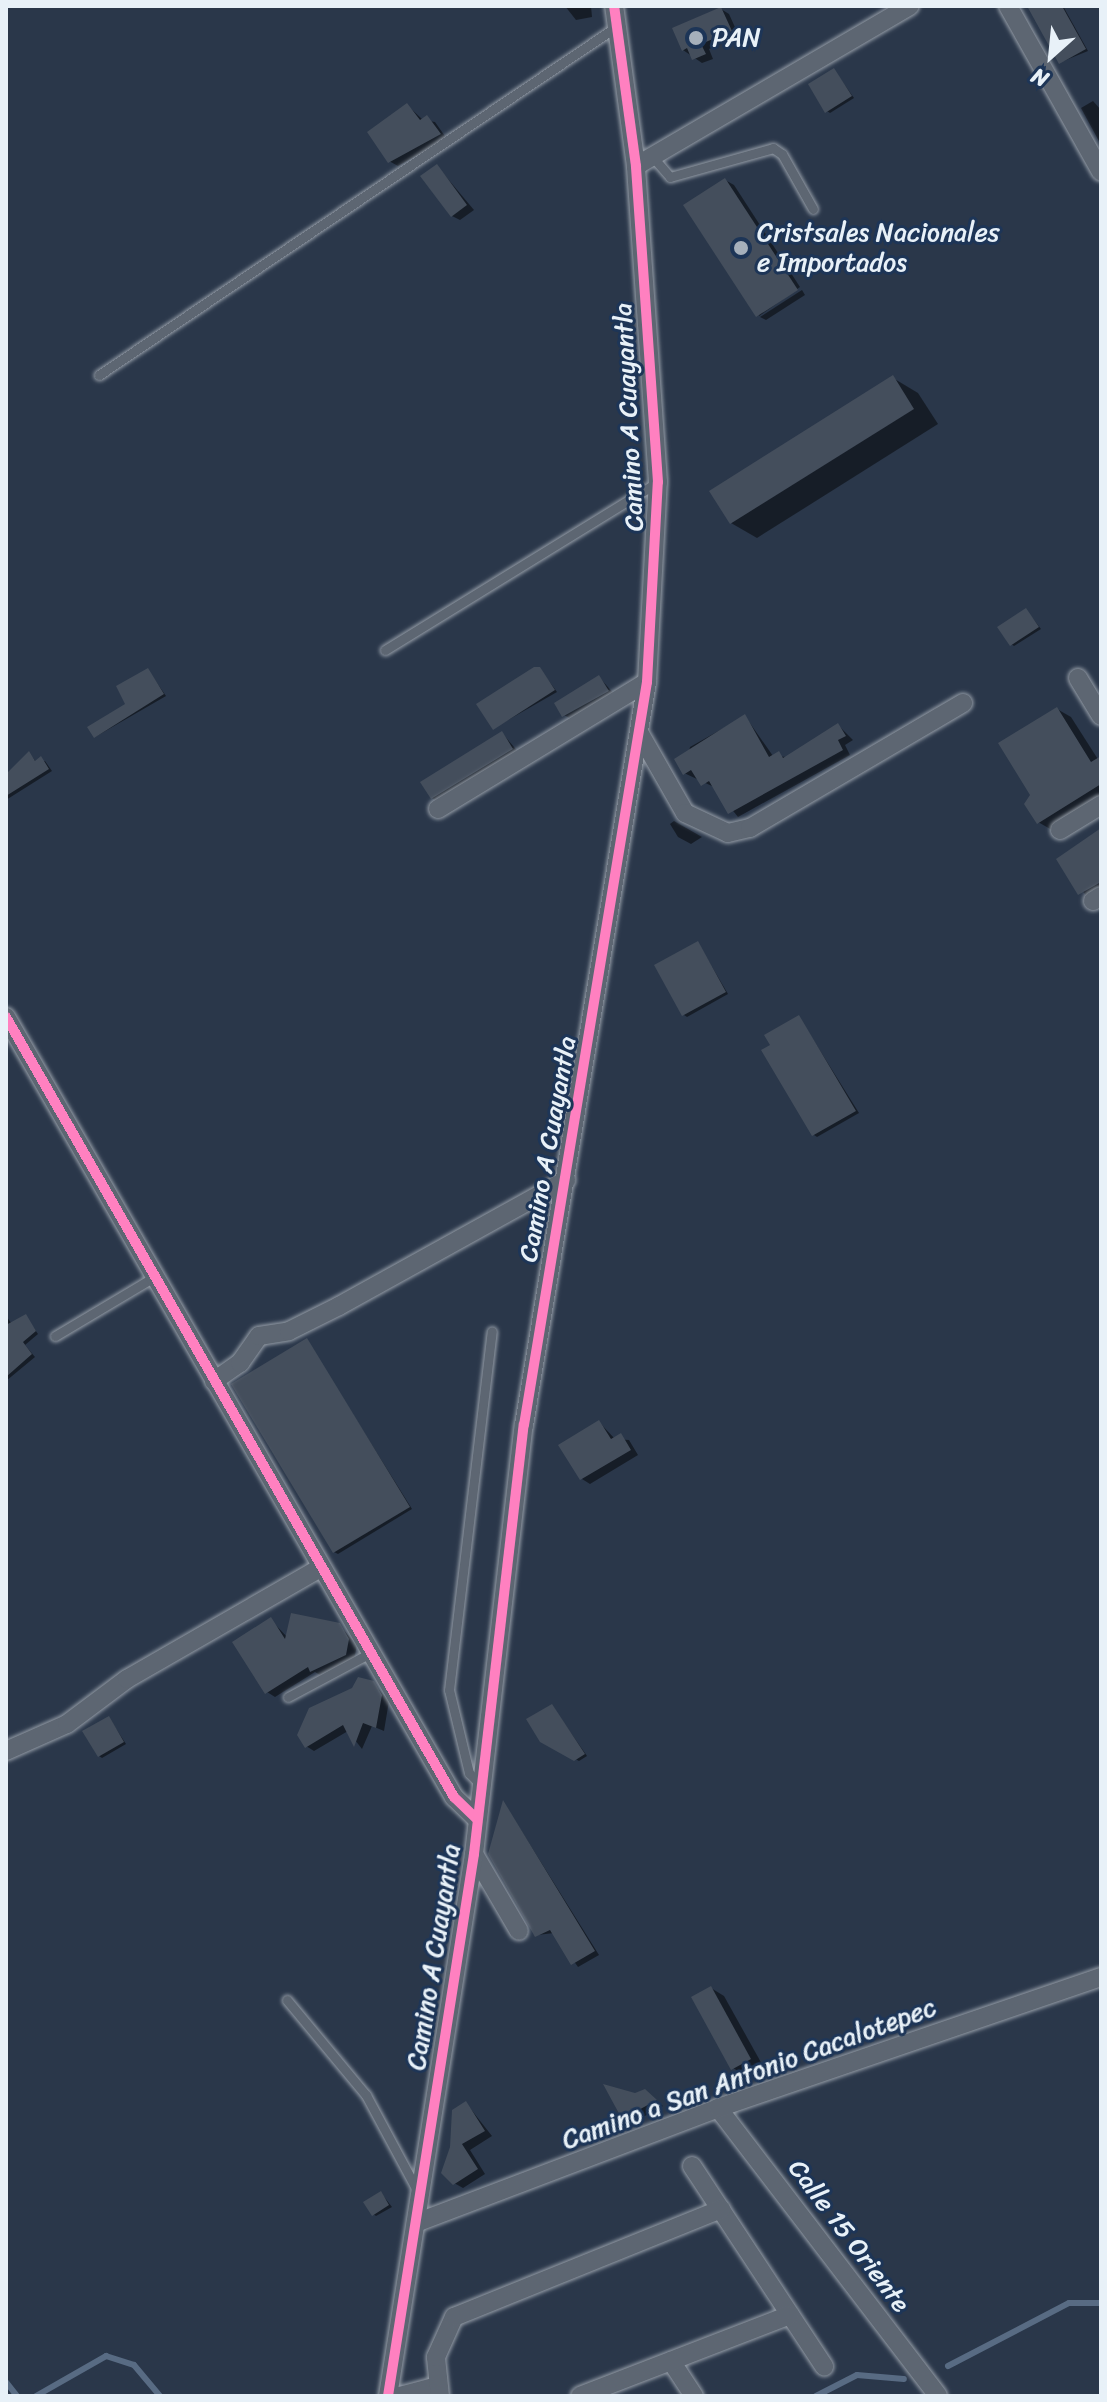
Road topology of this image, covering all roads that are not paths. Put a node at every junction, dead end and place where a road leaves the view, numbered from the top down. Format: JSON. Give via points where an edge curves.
{"nodes":[{"id":1,"x":614,"y":6,"type":"edge"},
{"id":2,"x":910,"y":6,"type":"edge"},
{"id":3,"x":1008,"y":6,"type":"edge"},
{"id":4,"x":616,"y":27,"type":"junction"},
{"id":5,"x":644,"y":160,"type":"junction"},
{"id":6,"x":1101,"y":172,"type":"edge"},
{"id":7,"x":813,"y":209,"type":"dead end"},
{"id":8,"x":99,"y":375,"type":"dead end"},
{"id":9,"x":658,"y":482,"type":"junction"},
{"id":10,"x":385,"y":650,"type":"dead end"},
{"id":11,"x":1078,"y":678,"type":"dead end"},
{"id":12,"x":647,"y":682,"type":"junction"},
{"id":13,"x":963,"y":703,"type":"dead end"},
{"id":14,"x":1101,"y":716,"type":"edge"},
{"id":15,"x":640,"y":734,"type":"junction"},
{"id":16,"x":1101,"y":805,"type":"edge"},
{"id":17,"x":438,"y":809,"type":"dead end"},
{"id":18,"x":1060,"y":830,"type":"dead end"},
{"id":19,"x":6,"y":1017,"type":"edge"},
{"id":20,"x":14,"y":1047,"type":"edge"},
{"id":21,"x":566,"y":1180,"type":"junction"},
{"id":22,"x":154,"y":1277,"type":"junction"},
{"id":23,"x":492,"y":1332,"type":"dead end"},
{"id":24,"x":55,"y":1336,"type":"dead end"},
{"id":25,"x":214,"y":1381,"type":"junction"},
{"id":26,"x":320,"y":1568,"type":"junction"},
{"id":27,"x":370,"y":1653,"type":"junction"},
{"id":28,"x":288,"y":1697,"type":"dead end"},
{"id":29,"x":6,"y":1751,"type":"edge"},
{"id":30,"x":479,"y":1783,"type":"junction"},
{"id":31,"x":477,"y":1819,"type":"junction"},
{"id":32,"x":474,"y":1854,"type":"junction"},
{"id":33,"x":519,"y":1931,"type":"dead end"},
{"id":34,"x":1101,"y":1977,"type":"edge"},
{"id":35,"x":287,"y":2000,"type":"dead end"},
{"id":36,"x":718,"y":2108,"type":"junction"},
{"id":37,"x":692,"y":2166,"type":"dead end"},
{"id":38,"x":421,"y":2197,"type":"junction"},
{"id":39,"x":721,"y":2209,"type":"junction"},
{"id":40,"x":416,"y":2223,"type":"junction"},
{"id":41,"x":790,"y":2315,"type":"junction"},
{"id":42,"x":671,"y":2361,"type":"junction"},
{"id":43,"x":824,"y":2366,"type":"dead end"},
{"id":44,"x":439,"y":2391,"type":"edge"},
{"id":45,"x":388,"y":2396,"type":"edge"},
{"id":46,"x":400,"y":2396,"type":"edge"},
{"id":47,"x":580,"y":2396,"type":"edge"},
{"id":48,"x":694,"y":2396,"type":"edge"},
{"id":49,"x":938,"y":2396,"type":"edge"}],
"edges":[{"from":1,"to":4,"type":"street","name":"Camino A Cuayantla"},
{"from":2,"to":5,"type":"street"},
{"from":3,"to":6,"type":"street"},
{"from":4,"to":5,"type":"street","name":"Camino A Cuayantla"},
{"from":4,"to":8,"type":"lane"},
{"from":5,"to":7,"type":"lane","via":[[670,177],[773,148],[782,154]]},
{"from":5,"to":9,"type":"street","name":"Camino A Cuayantla"},
{"from":9,"to":10,"type":"lane"},
{"from":9,"to":12,"type":"street","name":"Camino A Cuayantla"},
{"from":11,"to":14,"type":"street"},
{"from":12,"to":15,"type":"street","name":"Camino A Cuayantla"},
{"from":12,"to":17,"type":"street"},
{"from":13,"to":15,"type":"street","via":[[750,828],[728,833],[685,813]]},
{"from":15,"to":21,"type":"street","name":"Camino A Cuayantla"},
{"from":16,"to":18,"type":"street"},
{"from":19,"to":20,"type":"street"},
{"from":20,"to":22,"type":"street"},
{"from":21,"to":25,"type":"street","via":[[339,1306],[289,1331],[259,1336],[240,1363]]},
{"from":21,"to":30,"type":"street","name":"Camino A Cuayantla","via":[[524,1425]]},
{"from":22,"to":24,"type":"lane"},
{"from":22,"to":25,"type":"street"},
{"from":23,"to":30,"type":"lane","via":[[449,1690],[469,1773]]},
{"from":25,"to":26,"type":"street"},
{"from":26,"to":27,"type":"street"},
{"from":26,"to":29,"type":"street","via":[[127,1679],[67,1724]]},
{"from":27,"to":28,"type":"lane"},
{"from":27,"to":31,"type":"street","via":[[454,1797]]},
{"from":30,"to":31,"type":"street","name":"Camino A Cuayantla"},
{"from":31,"to":32,"type":"street","name":"Camino A Cuayantla"},
{"from":32,"to":33,"type":"street"},
{"from":32,"to":38,"type":"street","name":"Camino A Cuayantla"},
{"from":34,"to":36,"type":"street","name":"Camino a San Antonio Cacalotepec"},
{"from":35,"to":38,"type":"lane","via":[[366,2095]]},
{"from":36,"to":40,"type":"street","name":"Camino a San Antonio Cacalotepec"},
{"from":36,"to":49,"type":"street","name":"Calle 15 Oriente"},
{"from":37,"to":39,"type":"street"},
{"from":38,"to":40,"type":"street","name":"Camino A Cuayantla"},
{"from":39,"to":41,"type":"street"},
{"from":39,"to":44,"type":"street","via":[[454,2317],[436,2357]]},
{"from":40,"to":45,"type":"street","name":"Camino A Cuayantla"},
{"from":41,"to":42,"type":"street"},
{"from":41,"to":43,"type":"street"},
{"from":42,"to":47,"type":"street"},
{"from":42,"to":48,"type":"street"},
{"from":44,"to":46,"type":"street"}]}
